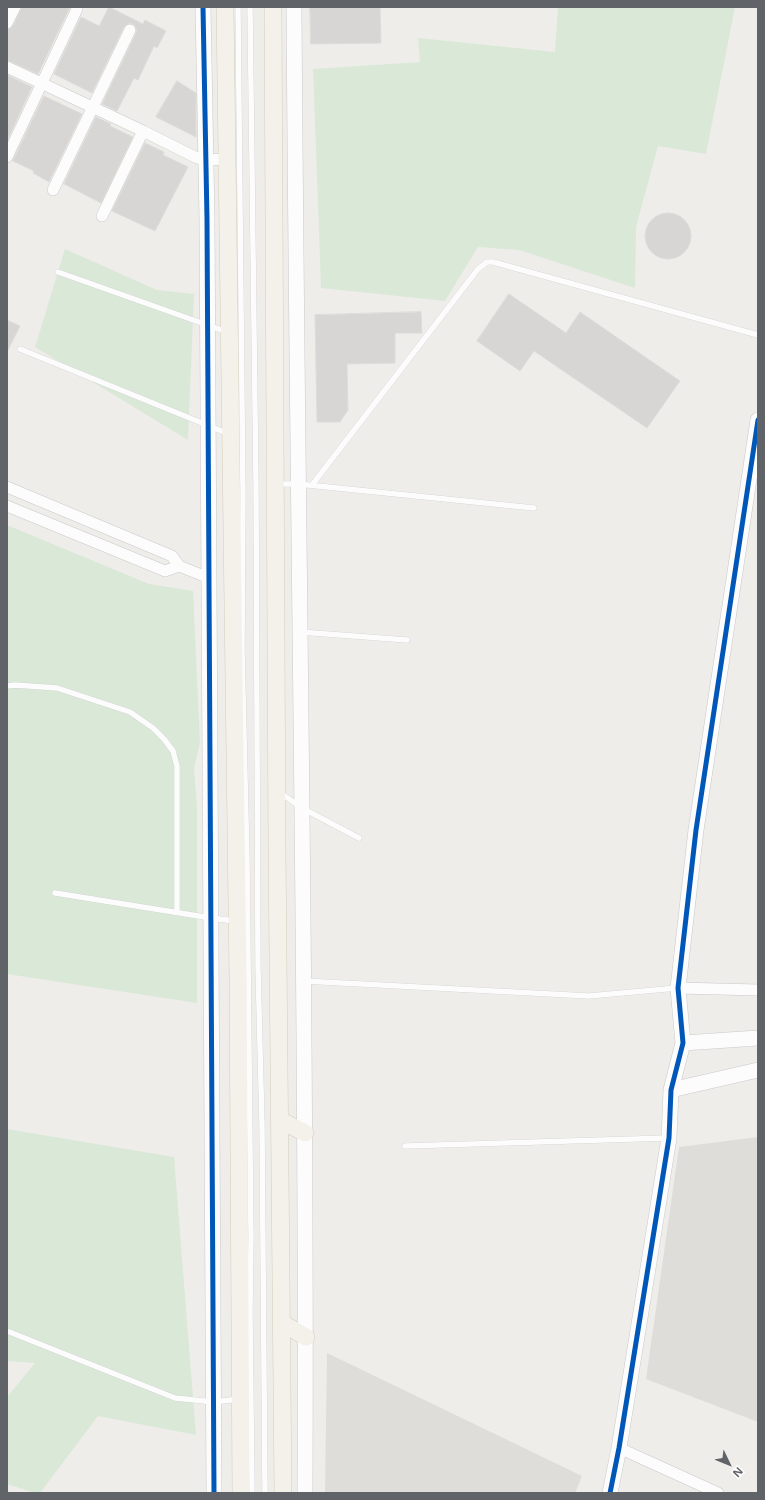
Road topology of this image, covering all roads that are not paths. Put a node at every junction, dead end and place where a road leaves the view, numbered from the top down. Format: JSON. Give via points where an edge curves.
{"nodes":[{"id":1,"x":15,"y":7,"type":"edge"},
{"id":2,"x":202,"y":7,"type":"edge"},
{"id":3,"x":226,"y":7,"type":"edge"},
{"id":4,"x":238,"y":7,"type":"edge"},
{"id":5,"x":250,"y":7,"type":"edge"},
{"id":6,"x":273,"y":7,"type":"edge"},
{"id":7,"x":294,"y":7,"type":"edge"},
{"id":8,"x":77,"y":9,"type":"dead end"},
{"id":9,"x":7,"y":23,"type":"edge"},
{"id":10,"x":130,"y":30,"type":"dead end"},
{"id":11,"x":7,"y":67,"type":"edge"},
{"id":12,"x":42,"y":84,"type":"junction"},
{"id":13,"x":93,"y":107,"type":"junction"},
{"id":14,"x":143,"y":130,"type":"junction"},
{"id":15,"x":7,"y":157,"type":"edge"},
{"id":16,"x":227,"y":159,"type":"junction"},
{"id":17,"x":205,"y":160,"type":"junction"},
{"id":18,"x":53,"y":190,"type":"dead end"},
{"id":19,"x":102,"y":216,"type":"dead end"},
{"id":20,"x":58,"y":272,"type":"dead end"},
{"id":21,"x":207,"y":326,"type":"junction"},
{"id":22,"x":230,"y":333,"type":"junction"},
{"id":23,"x":758,"y":335,"type":"edge"},
{"id":24,"x":20,"y":349,"type":"dead end"},
{"id":25,"x":758,"y":420,"type":"edge"},
{"id":26,"x":208,"y":427,"type":"junction"},
{"id":27,"x":232,"y":436,"type":"junction"},
{"id":28,"x":275,"y":484,"type":"junction"},
{"id":29,"x":305,"y":485,"type":"junction"},
{"id":30,"x":7,"y":487,"type":"edge"},
{"id":31,"x":7,"y":506,"type":"edge"},
{"id":32,"x":534,"y":508,"type":"dead end"},
{"id":33,"x":179,"y":566,"type":"junction"},
{"id":34,"x":209,"y":578,"type":"junction"},
{"id":35,"x":299,"y":632,"type":"junction"},
{"id":36,"x":407,"y":640,"type":"dead end"},
{"id":37,"x":7,"y":686,"type":"edge"},
{"id":38,"x":277,"y":791,"type":"junction"},
{"id":39,"x":302,"y":808,"type":"junction"},
{"id":40,"x":359,"y":838,"type":"dead end"},
{"id":41,"x":56,"y":893,"type":"dead end"},
{"id":42,"x":177,"y":912,"type":"junction"},
{"id":43,"x":211,"y":918,"type":"junction"},
{"id":44,"x":238,"y":921,"type":"junction"},
{"id":45,"x":304,"y":981,"type":"junction"},
{"id":46,"x":678,"y":988,"type":"junction"},
{"id":47,"x":758,"y":990,"type":"edge"},
{"id":48,"x":758,"y":1038,"type":"edge"},
{"id":49,"x":683,"y":1043,"type":"junction"},
{"id":50,"x":749,"y":1074,"type":"edge"},
{"id":51,"x":671,"y":1090,"type":"junction"},
{"id":52,"x":280,"y":1120,"type":"junction"},
{"id":53,"x":305,"y":1133,"type":"junction"},
{"id":54,"x":669,"y":1138,"type":"junction"},
{"id":55,"x":406,"y":1146,"type":"dead end"},
{"id":56,"x":282,"y":1323,"type":"junction"},
{"id":57,"x":7,"y":1331,"type":"edge"},
{"id":58,"x":306,"y":1337,"type":"junction"},
{"id":59,"x":241,"y":1399,"type":"junction"},
{"id":60,"x":214,"y":1402,"type":"junction"},
{"id":61,"x":619,"y":1448,"type":"junction"},
{"id":62,"x":288,"y":1489,"type":"edge"},
{"id":63,"x":214,"y":1493,"type":"edge"},
{"id":64,"x":241,"y":1493,"type":"edge"},
{"id":65,"x":252,"y":1493,"type":"edge"},
{"id":66,"x":265,"y":1493,"type":"edge"},
{"id":67,"x":305,"y":1493,"type":"edge"},
{"id":68,"x":610,"y":1493,"type":"edge"},
{"id":69,"x":718,"y":1493,"type":"edge"}],
"edges":[{"from":1,"to":9,"type":"street"},
{"from":2,"to":17,"type":"street"},
{"from":3,"to":16,"type":"main road"},
{"from":4,"to":65,"type":"lane","via":[[243,488],[242,650],[247,859]]},
{"from":5,"to":66,"type":"lane"},
{"from":6,"to":28,"type":"main road"},
{"from":7,"to":29,"type":"street"},
{"from":8,"to":12,"type":"street"},
{"from":10,"to":13,"type":"street"},
{"from":11,"to":12,"type":"street"},
{"from":12,"to":13,"type":"street"},
{"from":12,"to":15,"type":"street"},
{"from":13,"to":14,"type":"street"},
{"from":13,"to":18,"type":"street"},
{"from":14,"to":17,"type":"street"},
{"from":14,"to":19,"type":"street"},
{"from":16,"to":17,"type":"street"},
{"from":16,"to":22,"type":"main road"},
{"from":17,"to":21,"type":"street"},
{"from":20,"to":21,"type":"lane"},
{"from":21,"to":22,"type":"lane"},
{"from":21,"to":26,"type":"street"},
{"from":22,"to":27,"type":"main road"},
{"from":23,"to":29,"type":"lane","via":[[487,262],[478,269]]},
{"from":24,"to":26,"type":"lane"},
{"from":25,"to":46,"type":"street","via":[[696,830]]},
{"from":26,"to":27,"type":"lane"},
{"from":26,"to":34,"type":"street"},
{"from":27,"to":44,"type":"main road"},
{"from":28,"to":29,"type":"lane"},
{"from":28,"to":38,"type":"main road"},
{"from":29,"to":32,"type":"lane"},
{"from":29,"to":35,"type":"street"},
{"from":30,"to":33,"type":"street","via":[[172,556]]},
{"from":31,"to":33,"type":"street","via":[[165,571]]},
{"from":33,"to":34,"type":"street"},
{"from":34,"to":43,"type":"street"},
{"from":35,"to":36,"type":"lane"},
{"from":35,"to":39,"type":"street"},
{"from":37,"to":42,"type":"lane","via":[[57,688],[130,712],[164,739],[173,751],[177,766]]},
{"from":38,"to":39,"type":"lane"},
{"from":38,"to":52,"type":"main road"},
{"from":39,"to":40,"type":"lane"},
{"from":39,"to":45,"type":"street"},
{"from":41,"to":42,"type":"lane"},
{"from":42,"to":43,"type":"lane"},
{"from":43,"to":44,"type":"lane"},
{"from":43,"to":60,"type":"street"},
{"from":44,"to":59,"type":"main road"},
{"from":45,"to":46,"type":"lane","via":[[590,996]]},
{"from":45,"to":53,"type":"street"},
{"from":46,"to":47,"type":"street"},
{"from":46,"to":49,"type":"street"},
{"from":48,"to":49,"type":"street"},
{"from":49,"to":51,"type":"street"},
{"from":50,"to":51,"type":"street"},
{"from":51,"to":54,"type":"street"},
{"from":52,"to":53,"type":"main road"},
{"from":52,"to":56,"type":"main road"},
{"from":53,"to":58,"type":"street"},
{"from":54,"to":55,"type":"lane"},
{"from":54,"to":61,"type":"street"},
{"from":56,"to":58,"type":"main road"},
{"from":56,"to":62,"type":"main road"},
{"from":57,"to":60,"type":"lane","via":[[175,1398]]},
{"from":58,"to":67,"type":"street"},
{"from":59,"to":60,"type":"lane"},
{"from":59,"to":64,"type":"main road"},
{"from":60,"to":63,"type":"street"},
{"from":61,"to":68,"type":"street"},
{"from":61,"to":69,"type":"street"}]}
